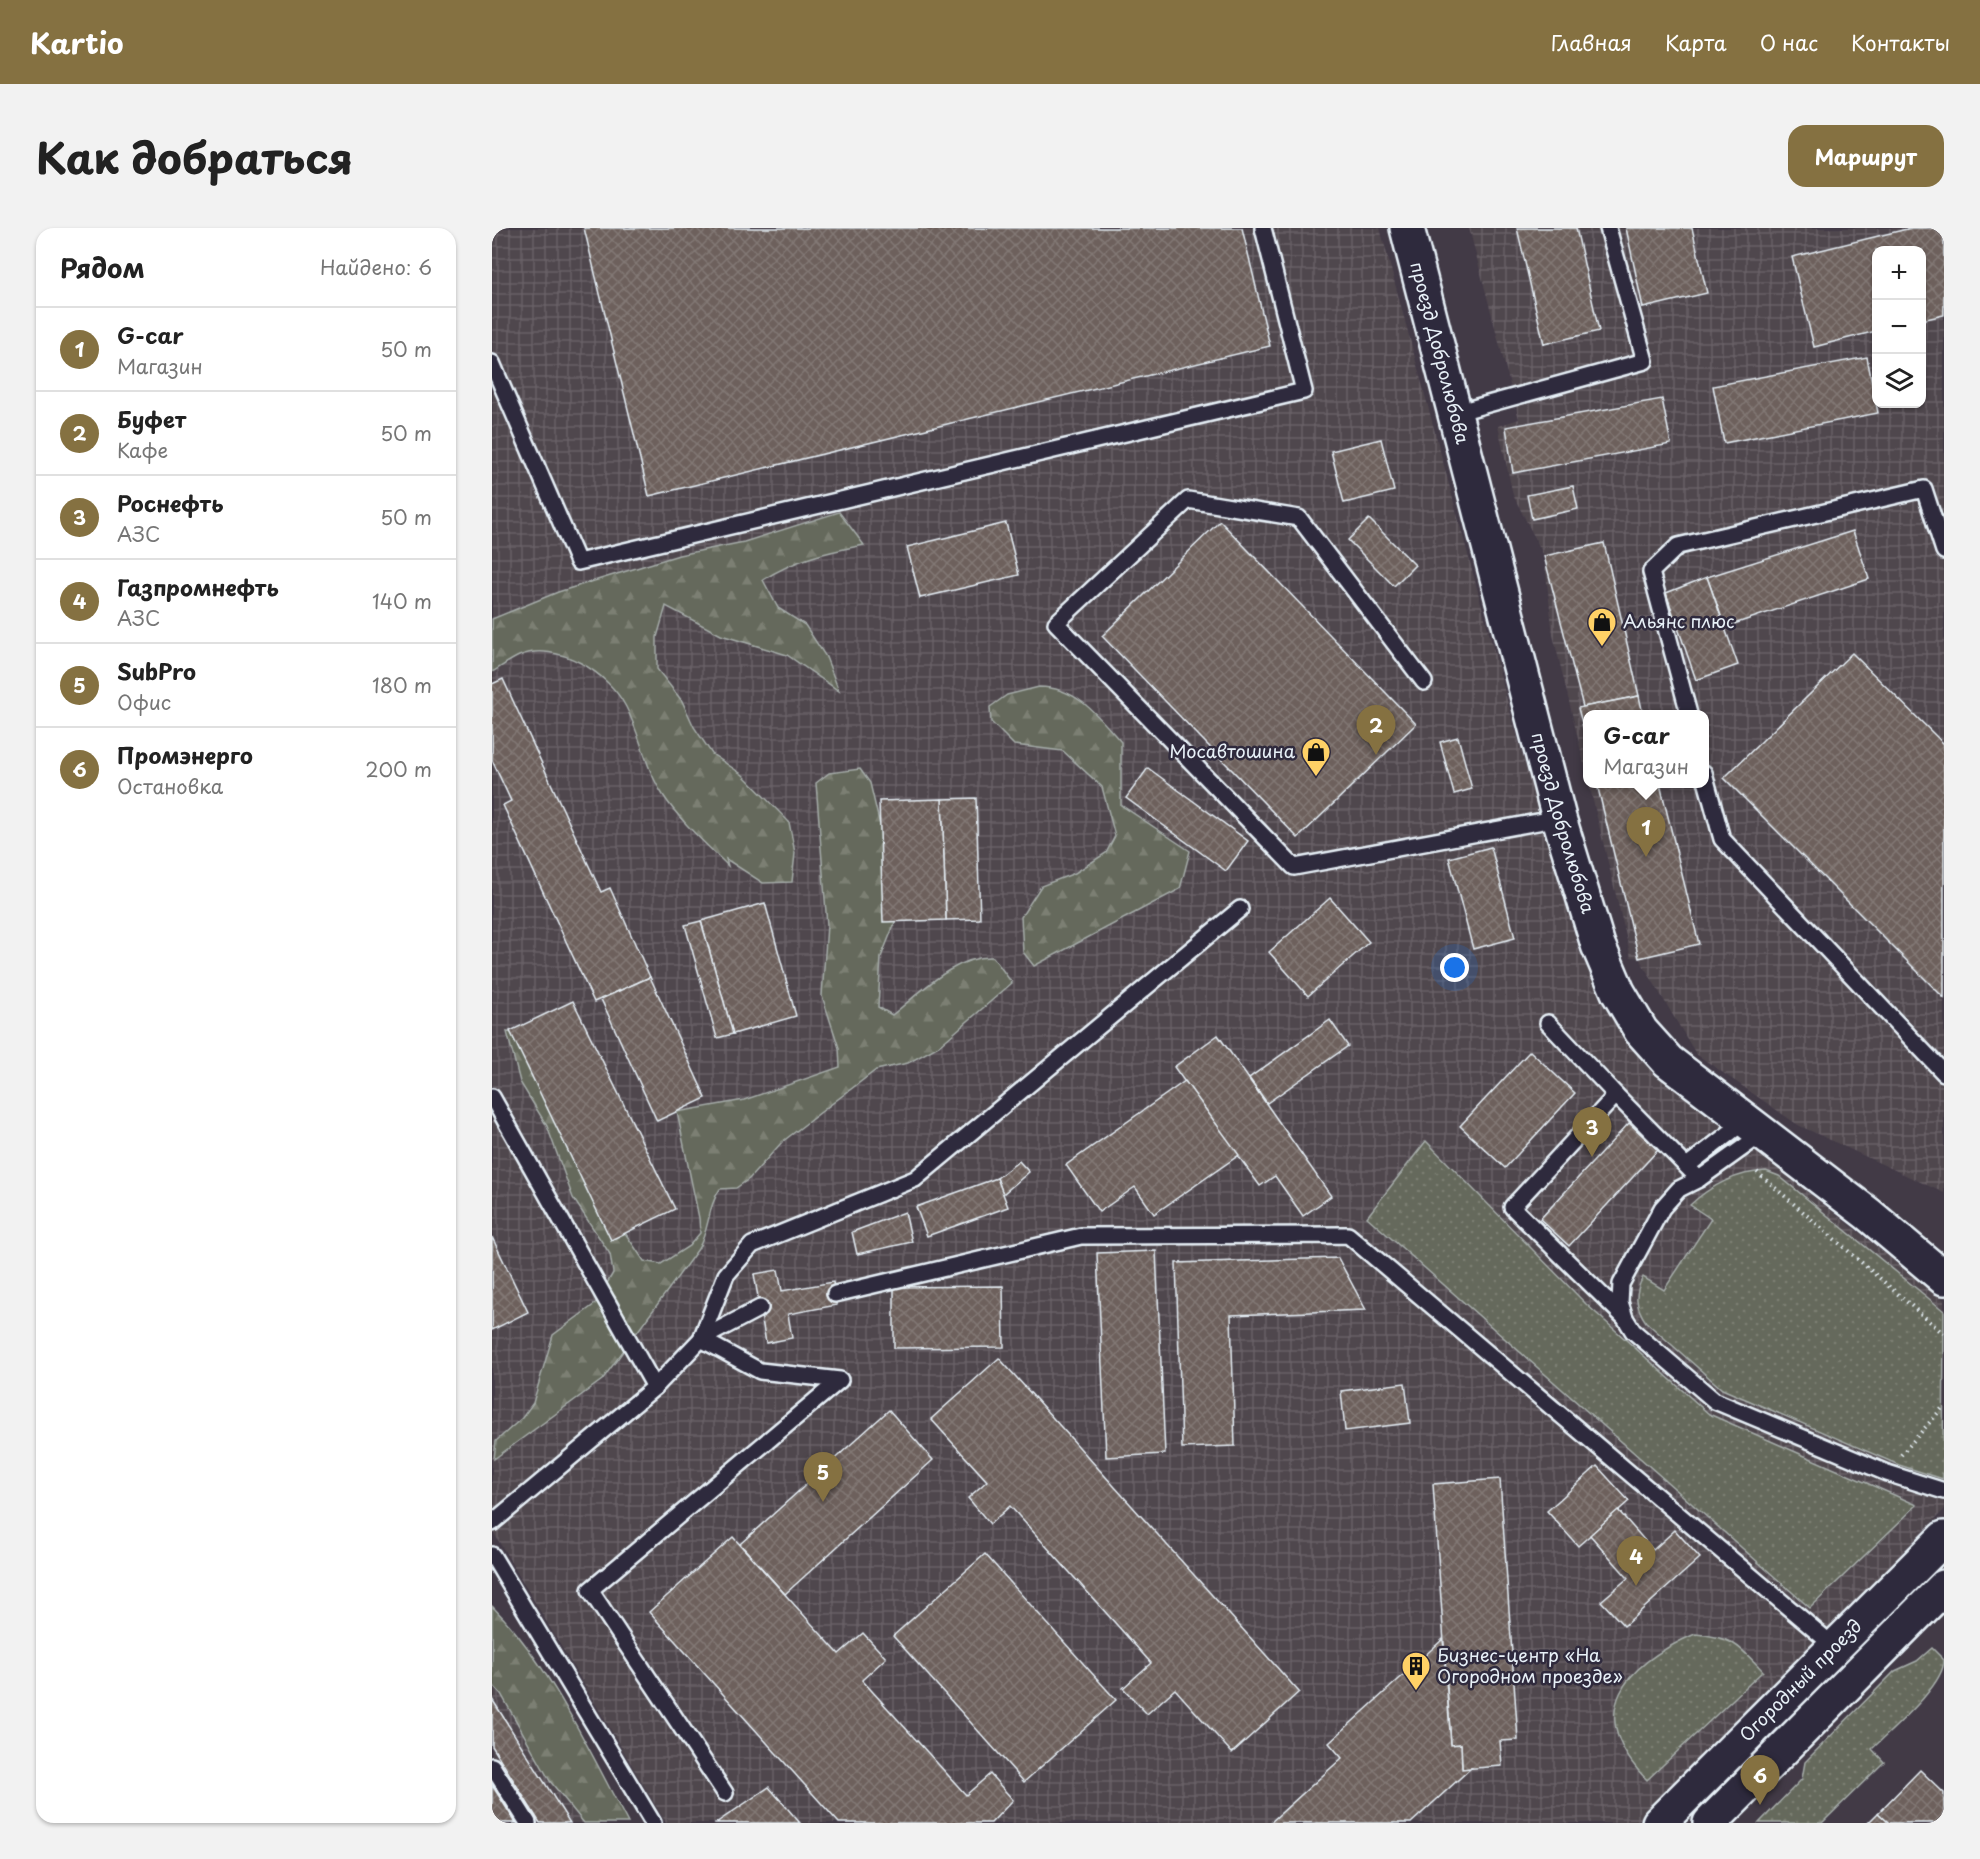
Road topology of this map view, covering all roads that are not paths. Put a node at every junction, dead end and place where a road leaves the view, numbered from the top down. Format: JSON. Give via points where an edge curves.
{"nodes":[{"id":1,"x":1263,"y":228,"type":"edge"},
{"id":2,"x":1407,"y":228,"type":"edge"},
{"id":3,"x":1608,"y":228,"type":"edge"},
{"id":4,"x":492,"y":363,"type":"edge"},
{"id":5,"x":1455,"y":413,"type":"junction"},
{"id":6,"x":1944,"y":551,"type":"edge"},
{"id":7,"x":1424,"y":682,"type":"dead end"},
{"id":8,"x":1688,"y":710,"type":"edge"},
{"id":9,"x":1708,"y":788,"type":"edge"},
{"id":10,"x":1559,"y":818,"type":"junction"},
{"id":11,"x":1240,"y":909,"type":"dead end"},
{"id":12,"x":1548,"y":1023,"type":"dead end"},
{"id":13,"x":1944,"y":1073,"type":"edge"},
{"id":14,"x":1616,"y":1095,"type":"junction"},
{"id":15,"x":492,"y":1097,"type":"edge"},
{"id":16,"x":1754,"y":1128,"type":"junction"},
{"id":17,"x":1687,"y":1166,"type":"junction"},
{"id":18,"x":1699,"y":1179,"type":"junction"},
{"id":19,"x":1944,"y":1278,"type":"edge"},
{"id":20,"x":835,"y":1293,"type":"dead end"},
{"id":21,"x":760,"y":1308,"type":"dead end"},
{"id":22,"x":1625,"y":1318,"type":"junction"},
{"id":23,"x":701,"y":1339,"type":"junction"},
{"id":24,"x":655,"y":1387,"type":"junction"},
{"id":25,"x":1944,"y":1491,"type":"edge"},
{"id":26,"x":492,"y":1522,"type":"edge"},
{"id":27,"x":1944,"y":1538,"type":"edge"},
{"id":28,"x":492,"y":1555,"type":"edge"},
{"id":29,"x":1922,"y":1597,"type":"edge"},
{"id":30,"x":1835,"y":1647,"type":"junction"},
{"id":31,"x":492,"y":1767,"type":"edge"},
{"id":32,"x":725,"y":1793,"type":"dead end"},
{"id":33,"x":528,"y":1823,"type":"edge"},
{"id":34,"x":653,"y":1823,"type":"edge"},
{"id":35,"x":1659,"y":1823,"type":"edge"},
{"id":36,"x":1710,"y":1823,"type":"edge"}],
"edges":[{"from":1,"to":4,"type":"lane","via":[[1304,391],[578,562]]},
{"from":2,"to":5,"type":"street","name":"проезд Добролюбова"},
{"from":3,"to":5,"type":"lane","via":[[1645,361]]},
{"from":5,"to":10,"type":"street","name":"проезд Добролюбова"},
{"from":6,"to":8,"type":"lane","via":[[1924,489],[1678,546],[1651,572]]},
{"from":7,"to":10,"type":"lane","via":[[1299,518],[1188,500],[1056,623],[1294,867]]},
{"from":9,"to":13,"type":"lane","via":[[1722,839]]},
{"from":10,"to":16,"type":"street","name":"проезд Добролюбова","via":[[1598,945],[1618,992],[1641,1031],[1668,1060]]},
{"from":11,"to":23,"type":"lane","via":[[915,1179],[752,1245],[726,1275]]},
{"from":12,"to":14,"type":"lane"},
{"from":14,"to":17,"type":"lane"},
{"from":14,"to":22,"type":"lane","via":[[1512,1207]]},
{"from":15,"to":24,"type":"lane"},
{"from":16,"to":17,"type":"lane"},
{"from":16,"to":18,"type":"lane","via":[[1736,1154]]},
{"from":16,"to":19,"type":"street","name":"проезд Добролюбова","via":[[1868,1214]]},
{"from":17,"to":18,"type":"lane"},
{"from":18,"to":22,"type":"lane","via":[[1679,1190],[1662,1208],[1629,1267],[1621,1284],[1620,1302]]},
{"from":20,"to":30,"type":"lane","via":[[1081,1236],[1348,1235]]},
{"from":21,"to":23,"type":"lane"},
{"from":22,"to":25,"type":"lane","via":[[1634,1331],[1716,1401],[1887,1473]]},
{"from":23,"to":24,"type":"lane"},
{"from":23,"to":32,"type":"lane","via":[[760,1371],[840,1380],[590,1590]]},
{"from":24,"to":26,"type":"lane"},
{"from":27,"to":29,"type":"street","name":"Огородный проезд"},
{"from":28,"to":34,"type":"lane"},
{"from":29,"to":30,"type":"street","name":"Огородный проезд"},
{"from":29,"to":36,"type":"street","name":"Огородный проезд"},
{"from":30,"to":35,"type":"street","name":"Огородный проезд"},
{"from":31,"to":33,"type":"lane"}]}
